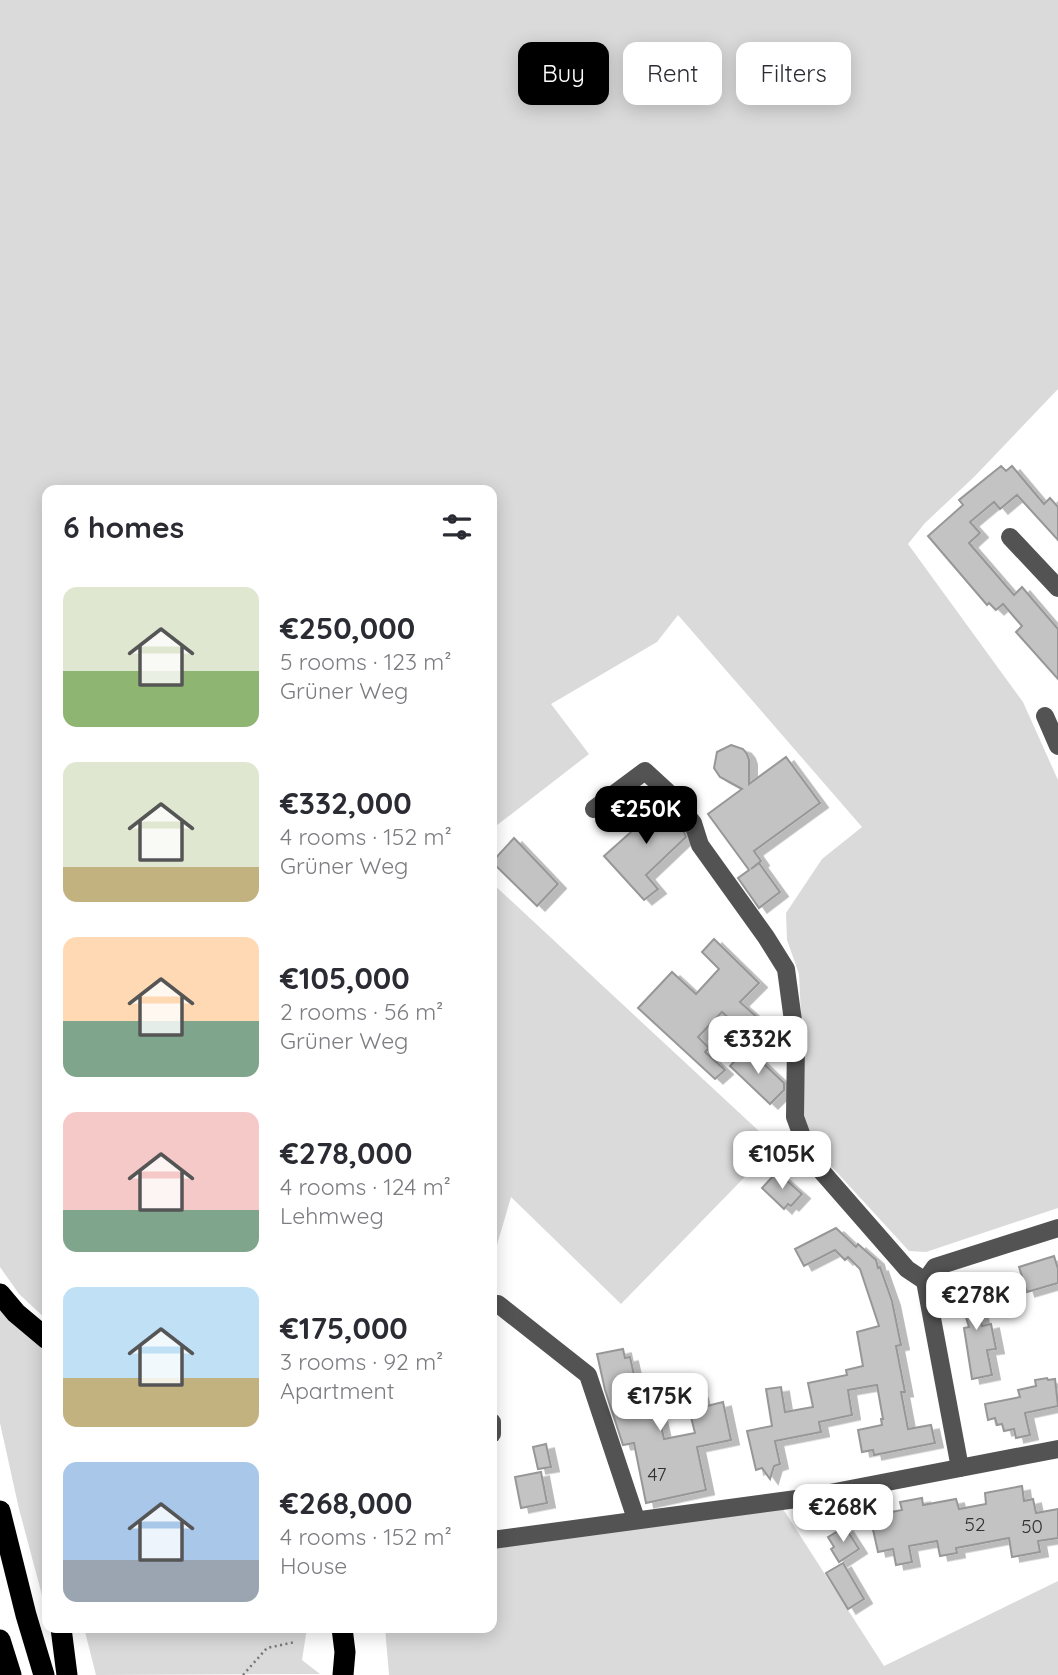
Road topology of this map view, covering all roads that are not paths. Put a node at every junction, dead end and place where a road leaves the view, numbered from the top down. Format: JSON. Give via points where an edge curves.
{"nodes":[{"id":1,"x":1010,"y":537,"type":"dead end"},
{"id":2,"x":1058,"y":588,"type":"edge"},
{"id":3,"x":1045,"y":716,"type":"dead end"},
{"id":4,"x":1058,"y":746,"type":"edge"},
{"id":5,"x":594,"y":809,"type":"dead end"},
{"id":6,"x":1058,"y":1228,"type":"edge"},
{"id":7,"x":925,"y":1281,"type":"junction"},
{"id":8,"x":0,"y":1294,"type":"edge"},
{"id":9,"x":498,"y":1304,"type":"dead end"},
{"id":10,"x":42,"y":1335,"type":"edge"},
{"id":11,"x":1058,"y":1449,"type":"edge"},
{"id":12,"x":960,"y":1468,"type":"junction"},
{"id":13,"x":0,"y":1511,"type":"edge"},
{"id":14,"x":636,"y":1520,"type":"junction"},
{"id":15,"x":497,"y":1539,"type":"edge"},
{"id":16,"x":62,"y":1633,"type":"edge"},
{"id":17,"x":343,"y":1633,"type":"edge"},
{"id":18,"x":0,"y":1640,"type":"edge"},
{"id":19,"x":345,"y":1652,"type":"junction"},
{"id":20,"x":11,"y":1675,"type":"edge"},
{"id":21,"x":44,"y":1675,"type":"edge"},
{"id":22,"x":67,"y":1675,"type":"edge"},
{"id":23,"x":343,"y":1675,"type":"edge"},
{"id":24,"x":352,"y":1675,"type":"edge"}],
"edges":[{"from":1,"to":2,"type":"street"},
{"from":3,"to":4,"type":"street"},
{"from":5,"to":7,"type":"street","via":[[645,771],[693,823],[701,845],[786,969],[796,1043],[795,1117],[810,1158],[907,1269]]},
{"from":6,"to":7,"type":"street","via":[[935,1267]]},
{"from":7,"to":12,"type":"street"},
{"from":8,"to":10,"type":"highway"},
{"from":9,"to":14,"type":"street","via":[[588,1375]]},
{"from":11,"to":12,"type":"street"},
{"from":12,"to":14,"type":"street","via":[[804,1498]]},
{"from":13,"to":21,"type":"highway"},
{"from":14,"to":15,"type":"street"},
{"from":16,"to":22,"type":"highway"},
{"from":17,"to":19,"type":"highway"},
{"from":18,"to":20,"type":"highway"},
{"from":19,"to":23,"type":"highway"},
{"from":19,"to":24,"type":"highway"}]}
